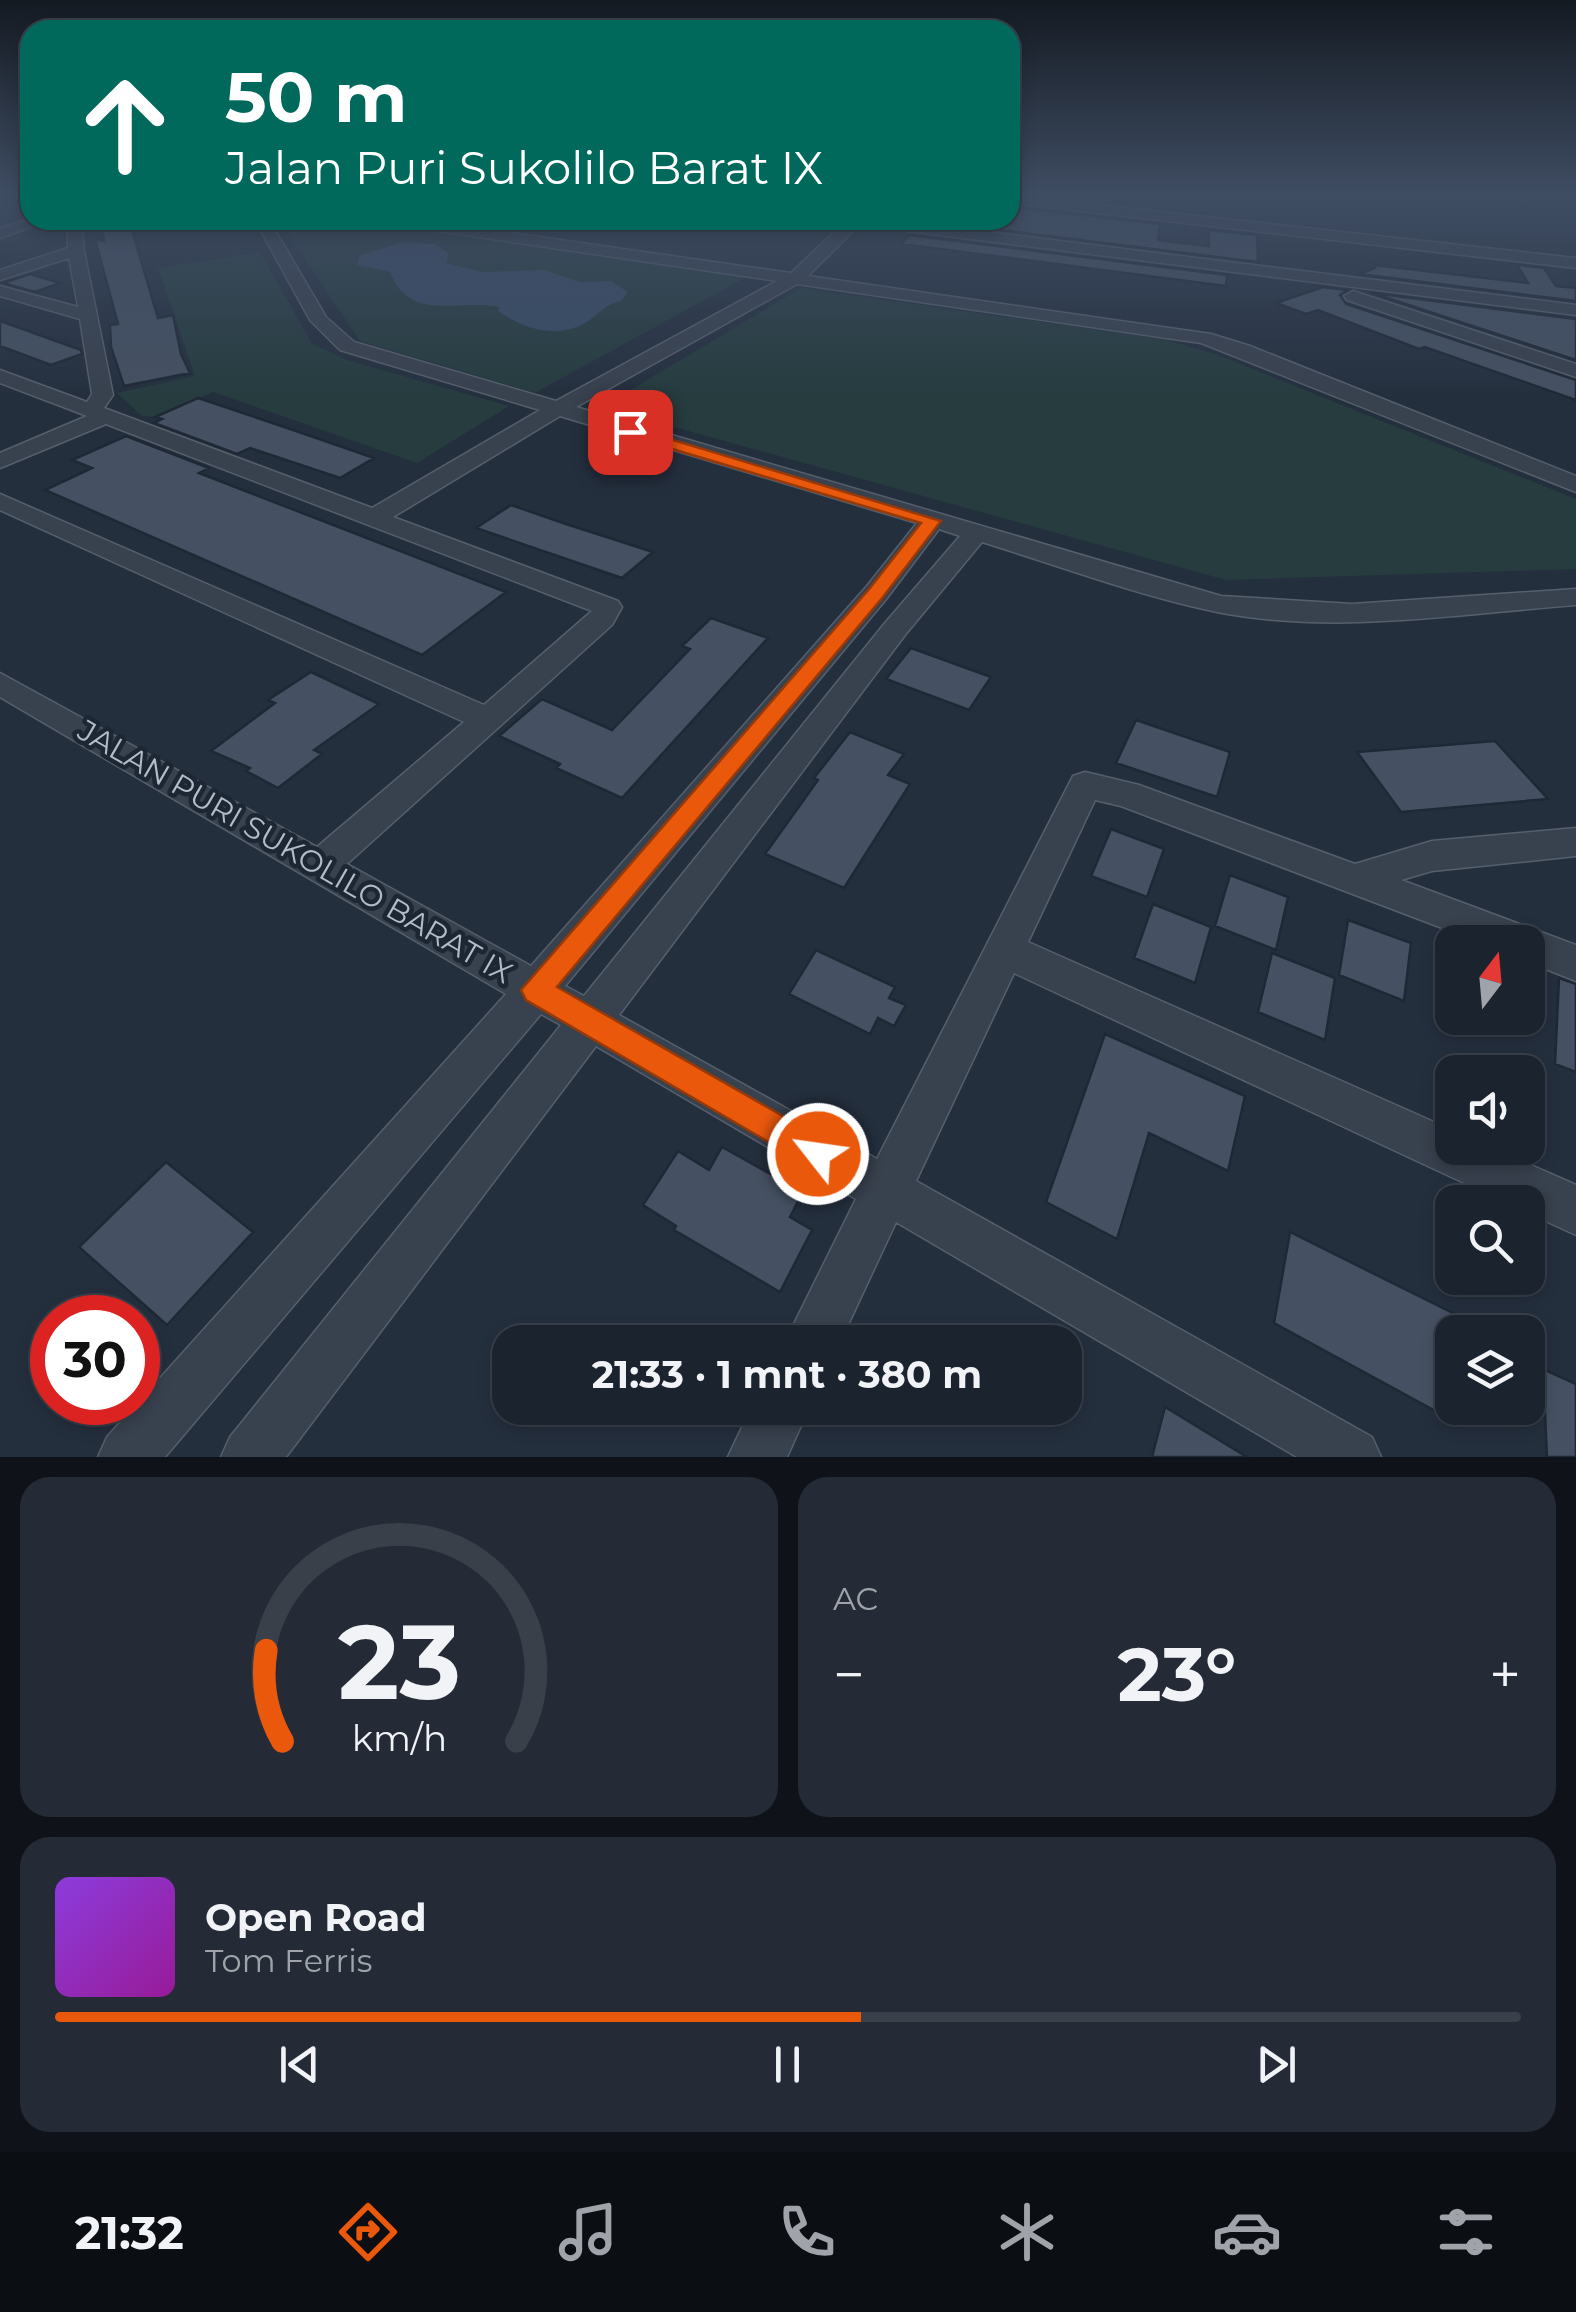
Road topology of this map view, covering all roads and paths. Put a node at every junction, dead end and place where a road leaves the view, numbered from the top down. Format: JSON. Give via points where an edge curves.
{"nodes":[{"id":1,"x":41,"y":262,"type":"edge"},
{"id":2,"x":78,"y":262,"type":"edge"},
{"id":3,"x":286,"y":262,"type":"edge"},
{"id":4,"x":690,"y":262,"type":"edge"},
{"id":5,"x":783,"y":262,"type":"edge"},
{"id":6,"x":813,"y":262,"type":"edge"},
{"id":7,"x":1304,"y":262,"type":"edge"},
{"id":8,"x":1322,"y":262,"type":"edge"},
{"id":9,"x":1535,"y":262,"type":"edge"},
{"id":10,"x":1576,"y":263,"type":"edge"},
{"id":11,"x":769,"y":273,"type":"junction"},
{"id":12,"x":0,"y":275,"type":"edge"},
{"id":13,"x":796,"y":277,"type":"junction"},
{"id":14,"x":0,"y":292,"type":"edge"},
{"id":15,"x":1576,"y":310,"type":"edge"},
{"id":16,"x":90,"y":316,"type":"junction"},
{"id":17,"x":680,"y":324,"type":"junction"},
{"id":18,"x":703,"y":331,"type":"junction"},
{"id":19,"x":1516,"y":351,"type":"junction"},
{"id":20,"x":1576,"y":358,"type":"edge"},
{"id":21,"x":1576,"y":371,"type":"edge"},
{"id":22,"x":0,"y":376,"type":"edge"},
{"id":23,"x":543,"y":407,"type":"junction"},
{"id":24,"x":98,"y":413,"type":"junction"},
{"id":25,"x":459,"y":446,"type":"junction"},
{"id":26,"x":482,"y":454,"type":"junction"},
{"id":27,"x":0,"y":460,"type":"edge"},
{"id":28,"x":1576,"y":485,"type":"edge"},
{"id":29,"x":0,"y":500,"type":"edge"},
{"id":30,"x":363,"y":512,"type":"junction"},
{"id":31,"x":932,"y":521,"type":"junction"},
{"id":32,"x":975,"y":534,"type":"junction"},
{"id":33,"x":876,"y":592,"type":"junction"},
{"id":34,"x":1576,"y":597,"type":"edge"},
{"id":35,"x":914,"y":605,"type":"junction"},
{"id":36,"x":0,"y":683,"type":"edge"},
{"id":37,"x":489,"y":720,"type":"junction"},
{"id":38,"x":1576,"y":842,"type":"edge"},
{"id":39,"x":322,"y":864,"type":"junction"},
{"id":40,"x":1355,"y":879,"type":"junction"},
{"id":41,"x":1477,"y":925,"type":"edge"},
{"id":42,"x":1006,"y":951,"type":"junction"},
{"id":43,"x":1545,"y":951,"type":"edge"},
{"id":44,"x":1576,"y":963,"type":"edge"},
{"id":45,"x":536,"y":990,"type":"junction"},
{"id":46,"x":587,"y":1023,"type":"junction"},
{"id":47,"x":884,"y":1192,"type":"junction"},
{"id":48,"x":1576,"y":1210,"type":"edge"},
{"id":49,"x":820,"y":1325,"type":"edge"},
{"id":50,"x":773,"y":1425,"type":"edge"},
{"id":51,"x":127,"y":1457,"type":"edge"},
{"id":52,"x":250,"y":1457,"type":"edge"},
{"id":53,"x":758,"y":1457,"type":"edge"},
{"id":54,"x":1352,"y":1457,"type":"edge"}],
"edges":[{"from":1,"to":12,"type":"street"},
{"from":2,"to":16,"type":"street"},
{"from":3,"to":23,"type":"street","via":[[336,339]]},
{"from":4,"to":11,"type":"street"},
{"from":5,"to":11,"type":"street"},
{"from":6,"to":13,"type":"street"},
{"from":7,"to":19,"type":"street"},
{"from":8,"to":15,"type":"street"},
{"from":9,"to":10,"type":"street"},
{"from":11,"to":13,"type":"street"},
{"from":11,"to":17,"type":"street"},
{"from":13,"to":18,"type":"street"},
{"from":13,"to":28,"type":"street","via":[[1216,341]]},
{"from":14,"to":16,"type":"street"},
{"from":16,"to":24,"type":"street","via":[[103,395]]},
{"from":17,"to":18,"type":"street"},
{"from":17,"to":23,"type":"street"},
{"from":18,"to":23,"type":"street"},
{"from":19,"to":20,"type":"street"},
{"from":19,"to":21,"type":"street"},
{"from":22,"to":24,"type":"street"},
{"from":23,"to":25,"type":"street"},
{"from":23,"to":26,"type":"street"},
{"from":23,"to":31,"type":"street"},
{"from":24,"to":27,"type":"street"},
{"from":24,"to":30,"type":"street"},
{"from":25,"to":26,"type":"street"},
{"from":25,"to":30,"type":"street"},
{"from":26,"to":30,"type":"street"},
{"from":29,"to":37,"type":"street"},
{"from":30,"to":37,"type":"street","via":[[608,607]]},
{"from":31,"to":32,"type":"street"},
{"from":31,"to":33,"type":"street"},
{"from":32,"to":34,"type":"street","via":[[1256,610],[1328,613]]},
{"from":32,"to":35,"type":"street"},
{"from":33,"to":35,"type":"street"},
{"from":33,"to":45,"type":"street"},
{"from":35,"to":46,"type":"street"},
{"from":36,"to":39,"type":"street","name":"JALAN PURI SUKOLILO BARAT IX"},
{"from":37,"to":39,"type":"street"},
{"from":38,"to":40,"type":"street","via":[[1432,856]]},
{"from":39,"to":45,"type":"street","name":"JALAN PURI SUKOLILO BARAT IX"},
{"from":40,"to":41,"type":"street"},
{"from":40,"to":42,"type":"street","via":[[1090,784],[1080,791]]},
{"from":42,"to":47,"type":"street"},
{"from":42,"to":48,"type":"street"},
{"from":43,"to":44,"type":"street"},
{"from":45,"to":46,"type":"street","name":"JALAN PURI SUKOLILO BARAT IX"},
{"from":45,"to":51,"type":"street"},
{"from":46,"to":47,"type":"street","name":"JALAN PURI SUKOLILO BARAT IX"},
{"from":46,"to":52,"type":"street"},
{"from":47,"to":49,"type":"street"},
{"from":47,"to":54,"type":"street","name":"JALAN PURI SUKOLILO BARAT IX"},
{"from":50,"to":53,"type":"street"}]}
